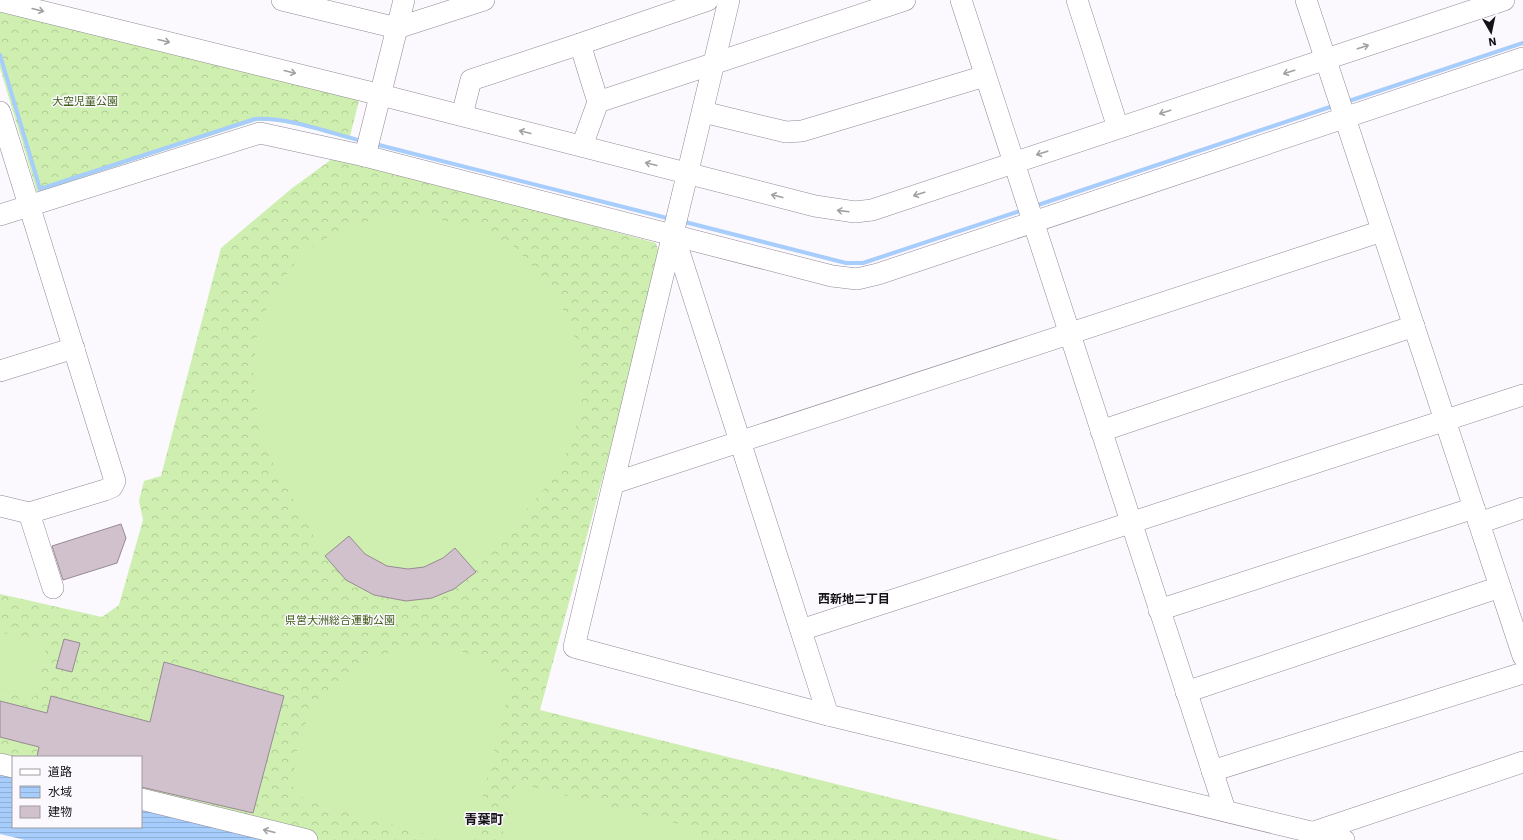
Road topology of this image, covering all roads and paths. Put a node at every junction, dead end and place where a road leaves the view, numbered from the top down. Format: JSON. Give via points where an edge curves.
{"nodes":[{"id":1,"x":282,"y":0,"type":"edge"},
{"id":2,"x":404,"y":0,"type":"edge"},
{"id":3,"x":484,"y":0,"type":"edge"},
{"id":4,"x":708,"y":0,"type":"edge"},
{"id":5,"x":730,"y":0,"type":"edge"},
{"id":6,"x":905,"y":0,"type":"edge"},
{"id":7,"x":961,"y":0,"type":"edge"},
{"id":8,"x":1077,"y":0,"type":"edge"},
{"id":9,"x":1306,"y":0,"type":"edge"},
{"id":10,"x":1504,"y":0,"type":"edge"},
{"id":11,"x":0,"y":1,"type":"edge"},
{"id":12,"x":397,"y":28,"type":"junction"},
{"id":13,"x":580,"y":44,"type":"junction"},
{"id":14,"x":1523,"y":58,"type":"edge"},
{"id":15,"x":1326,"y":59,"type":"junction"},
{"id":16,"x":714,"y":64,"type":"junction"},
{"id":17,"x":985,"y":76,"type":"junction"},
{"id":18,"x":381,"y":95,"type":"junction"},
{"id":19,"x":598,"y":102,"type":"junction"},
{"id":20,"x":1342,"y":108,"type":"junction"},
{"id":21,"x":0,"y":112,"type":"edge"},
{"id":22,"x":703,"y":112,"type":"junction"},
{"id":23,"x":462,"y":116,"type":"junction"},
{"id":24,"x":1118,"y":128,"type":"junction"},
{"id":25,"x":5,"y":144,"type":"edge"},
{"id":26,"x":582,"y":146,"type":"junction"},
{"id":27,"x":365,"y":156,"type":"junction"},
{"id":28,"x":1014,"y":163,"type":"junction"},
{"id":29,"x":688,"y":173,"type":"junction"},
{"id":30,"x":29,"y":205,"type":"junction"},
{"id":31,"x":1030,"y":213,"type":"junction"},
{"id":32,"x":0,"y":215,"type":"edge"},
{"id":33,"x":676,"y":225,"type":"junction"},
{"id":34,"x":1382,"y":231,"type":"junction"},
{"id":35,"x":1414,"y":326,"type":"junction"},
{"id":36,"x":1070,"y":333,"type":"junction"},
{"id":37,"x":74,"y":348,"type":"junction"},
{"id":38,"x":0,"y":371,"type":"edge"},
{"id":39,"x":1523,"y":395,"type":"edge"},
{"id":40,"x":1445,"y":420,"type":"junction"},
{"id":41,"x":1102,"y":431,"type":"junction"},
{"id":42,"x":740,"y":441,"type":"junction"},
{"id":43,"x":614,"y":483,"type":"junction"},
{"id":44,"x":0,"y":506,"type":"edge"},
{"id":45,"x":1523,"y":508,"type":"edge"},
{"id":46,"x":29,"y":513,"type":"junction"},
{"id":47,"x":1477,"y":515,"type":"junction"},
{"id":48,"x":1130,"y":523,"type":"junction"},
{"id":49,"x":1500,"y":587,"type":"junction"},
{"id":50,"x":53,"y":588,"type":"dead end"},
{"id":51,"x":1159,"y":610,"type":"junction"},
{"id":52,"x":801,"y":630,"type":"junction"},
{"id":53,"x":1523,"y":656,"type":"edge"},
{"id":54,"x":1523,"y":673,"type":"edge"},
{"id":55,"x":1186,"y":692,"type":"junction"},
{"id":56,"x":828,"y":715,"type":"junction"},
{"id":57,"x":1523,"y":762,"type":"edge"},
{"id":58,"x":0,"y":764,"type":"edge"},
{"id":59,"x":12,"y":767,"type":"edge"},
{"id":60,"x":1212,"y":771,"type":"junction"},
{"id":61,"x":142,"y":799,"type":"edge"},
{"id":62,"x":1224,"y":810,"type":"junction"},
{"id":63,"x":1314,"y":832,"type":"junction"},
{"id":64,"x":307,"y":840,"type":"edge"},
{"id":65,"x":1344,"y":840,"type":"edge"}],
"edges":[{"from":1,"to":12,"type":"street"},
{"from":2,"to":12,"type":"street"},
{"from":3,"to":12,"type":"street"},
{"from":4,"to":13,"type":"street"},
{"from":5,"to":16,"type":"street"},
{"from":6,"to":16,"type":"street"},
{"from":7,"to":17,"type":"street"},
{"from":8,"to":24,"type":"street"},
{"from":9,"to":15,"type":"street"},
{"from":15,"to":10,"type":"street","one_way":true},
{"from":11,"to":18,"type":"street","one_way":true},
{"from":12,"to":18,"type":"street"},
{"from":13,"to":19,"type":"street"},
{"from":13,"to":23,"type":"street","via":[[471,80]]},
{"from":14,"to":20,"type":"street"},
{"from":15,"to":20,"type":"street"},
{"from":15,"to":24,"type":"street","one_way":true},
{"from":16,"to":19,"type":"street"},
{"from":16,"to":22,"type":"street"},
{"from":17,"to":22,"type":"street","via":[[802,131],[786,132]]},
{"from":17,"to":28,"type":"street"},
{"from":18,"to":23,"type":"street"},
{"from":18,"to":27,"type":"street"},
{"from":19,"to":26,"type":"street"},
{"from":20,"to":31,"type":"street"},
{"from":20,"to":34,"type":"street"},
{"from":21,"to":25,"type":"street"},
{"from":22,"to":29,"type":"street"},
{"from":26,"to":23,"type":"street","one_way":true},
{"from":24,"to":28,"type":"street","one_way":true},
{"from":25,"to":30,"type":"street"},
{"from":29,"to":26,"type":"street","one_way":true},
{"from":27,"to":30,"type":"street","via":[[260,133]]},
{"from":27,"to":33,"type":"street"},
{"from":28,"to":29,"type":"street","one_way":true,"via":[[872,210],[855,212],[815,206]]},
{"from":28,"to":31,"type":"street"},
{"from":29,"to":33,"type":"street"},
{"from":30,"to":32,"type":"street"},
{"from":30,"to":37,"type":"street"},
{"from":31,"to":33,"type":"street","via":[[878,274],[857,279],[832,276]]},
{"from":31,"to":36,"type":"street"},
{"from":33,"to":42,"type":"street"},
{"from":33,"to":43,"type":"street"},
{"from":34,"to":35,"type":"street"},
{"from":34,"to":36,"type":"street"},
{"from":35,"to":40,"type":"street"},
{"from":35,"to":41,"type":"street"},
{"from":36,"to":41,"type":"street"},
{"from":36,"to":42,"type":"street"},
{"from":37,"to":38,"type":"street"},
{"from":37,"to":46,"type":"street","via":[[115,481],[112,487],[105,490]]},
{"from":39,"to":40,"type":"street"},
{"from":40,"to":47,"type":"street"},
{"from":40,"to":48,"type":"street"},
{"from":41,"to":48,"type":"street"},
{"from":42,"to":43,"type":"street"},
{"from":42,"to":52,"type":"street"},
{"from":43,"to":56,"type":"street","via":[[574,647]]},
{"from":44,"to":46,"type":"street"},
{"from":45,"to":47,"type":"street"},
{"from":46,"to":50,"type":"street"},
{"from":47,"to":49,"type":"street"},
{"from":47,"to":51,"type":"street"},
{"from":48,"to":51,"type":"street"},
{"from":48,"to":52,"type":"street"},
{"from":49,"to":53,"type":"street"},
{"from":49,"to":55,"type":"street"},
{"from":51,"to":55,"type":"street"},
{"from":52,"to":56,"type":"street"},
{"from":54,"to":60,"type":"street"},
{"from":55,"to":60,"type":"street"},
{"from":56,"to":62,"type":"street"},
{"from":57,"to":63,"type":"street"},
{"from":58,"to":59,"type":"street"},
{"from":60,"to":62,"type":"street"},
{"from":64,"to":61,"type":"street","one_way":true},
{"from":62,"to":63,"type":"street"},
{"from":63,"to":65,"type":"street"}]}
